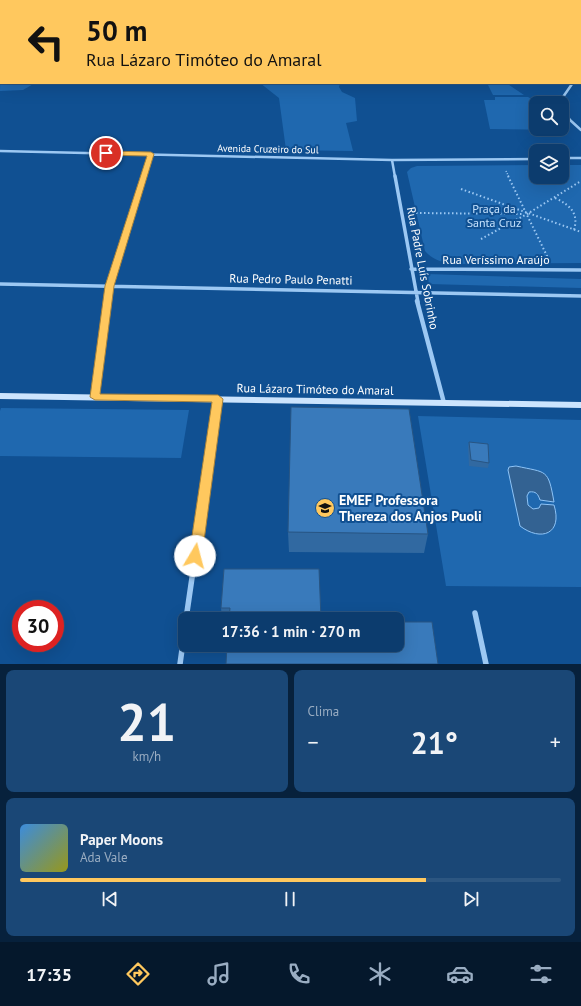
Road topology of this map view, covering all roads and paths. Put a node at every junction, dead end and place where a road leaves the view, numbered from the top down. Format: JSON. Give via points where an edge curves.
{"nodes":[{"id":1,"x":572,"y":84,"type":"edge"},
{"id":2,"x":564,"y":96,"type":"edge"},
{"id":3,"x":569,"y":118,"type":"edge"},
{"id":4,"x":581,"y":130,"type":"edge"},
{"id":5,"x":0,"y":151,"type":"edge"},
{"id":6,"x":151,"y":154,"type":"junction"},
{"id":7,"x":569,"y":158,"type":"edge"},
{"id":8,"x":581,"y":158,"type":"edge"},
{"id":9,"x":529,"y":159,"type":"edge"},
{"id":10,"x":392,"y":160,"type":"junction"},
{"id":11,"x":503,"y":165,"type":"dead end"},
{"id":12,"x":581,"y":181,"type":"edge"},
{"id":13,"x":461,"y":189,"type":"dead end"},
{"id":14,"x":555,"y":198,"type":"junction"},
{"id":15,"x":416,"y":213,"type":"dead end"},
{"id":16,"x":527,"y":214,"type":"junction"},
{"id":17,"x":574,"y":230,"type":"junction"},
{"id":18,"x":581,"y":232,"type":"edge"},
{"id":19,"x":481,"y":239,"type":"dead end"},
{"id":20,"x":551,"y":264,"type":"dead end"},
{"id":21,"x":411,"y":269,"type":"junction"},
{"id":22,"x":581,"y":270,"type":"edge"},
{"id":23,"x":0,"y":284,"type":"edge"},
{"id":24,"x":110,"y":286,"type":"junction"},
{"id":25,"x":415,"y":292,"type":"junction"},
{"id":26,"x":581,"y":296,"type":"edge"},
{"id":27,"x":0,"y":396,"type":"edge"},
{"id":28,"x":95,"y":397,"type":"junction"},
{"id":29,"x":218,"y":399,"type":"junction"},
{"id":30,"x":444,"y":403,"type":"junction"},
{"id":31,"x":581,"y":405,"type":"edge"},
{"id":32,"x":187,"y":612,"type":"edge"},
{"id":33,"x":475,"y":613,"type":"dead end"},
{"id":34,"x":182,"y":652,"type":"edge"},
{"id":35,"x":180,"y":664,"type":"edge"},
{"id":36,"x":486,"y":664,"type":"edge"}],
"edges":[{"from":1,"to":2,"type":"street"},
{"from":3,"to":4,"type":"street"},
{"from":5,"to":6,"type":"street","name":"Avenida Cruzeiro do Sul"},
{"from":6,"to":10,"type":"street","name":"Avenida Cruzeiro do Sul"},
{"from":6,"to":24,"type":"street"},
{"from":7,"to":8,"type":"street"},
{"from":9,"to":10,"type":"street","name":"Avenida Cruzeiro do Sul"},
{"from":10,"to":21,"type":"street","name":"Rua Padre Luís Sobrinho"},
{"from":11,"to":16,"type":"path"},
{"from":12,"to":14,"type":"path"},
{"from":13,"to":16,"type":"path"},
{"from":14,"to":16,"type":"path"},
{"from":14,"to":17,"type":"path","via":[[568,204],[578,216]]},
{"from":15,"to":16,"type":"path"},
{"from":16,"to":17,"type":"path"},
{"from":16,"to":19,"type":"path"},
{"from":16,"to":20,"type":"path"},
{"from":17,"to":18,"type":"path"},
{"from":21,"to":22,"type":"street","name":"Rua Veríssimo Araújo"},
{"from":21,"to":25,"type":"street","name":"Rua Padre Luís Sobrinho"},
{"from":23,"to":24,"type":"street","name":"Rua Pedro Paulo Penatti"},
{"from":24,"to":25,"type":"street","name":"Rua Pedro Paulo Penatti"},
{"from":24,"to":28,"type":"street"},
{"from":25,"to":26,"type":"street","name":"Rua Pedro Paulo Penatti"},
{"from":25,"to":30,"type":"street","name":"Rua Padre Luís Sobrinho"},
{"from":27,"to":28,"type":"main road","name":"Rua Lázaro Timóteo do Amaral"},
{"from":28,"to":29,"type":"main road","name":"Rua Lázaro Timóteo do Amaral"},
{"from":29,"to":30,"type":"main road","name":"Rua Lázaro Timóteo do Amaral"},
{"from":29,"to":32,"type":"street"},
{"from":30,"to":31,"type":"main road","name":"Rua Lázaro Timóteo do Amaral"},
{"from":33,"to":36,"type":"street"},
{"from":34,"to":35,"type":"street"}]}
